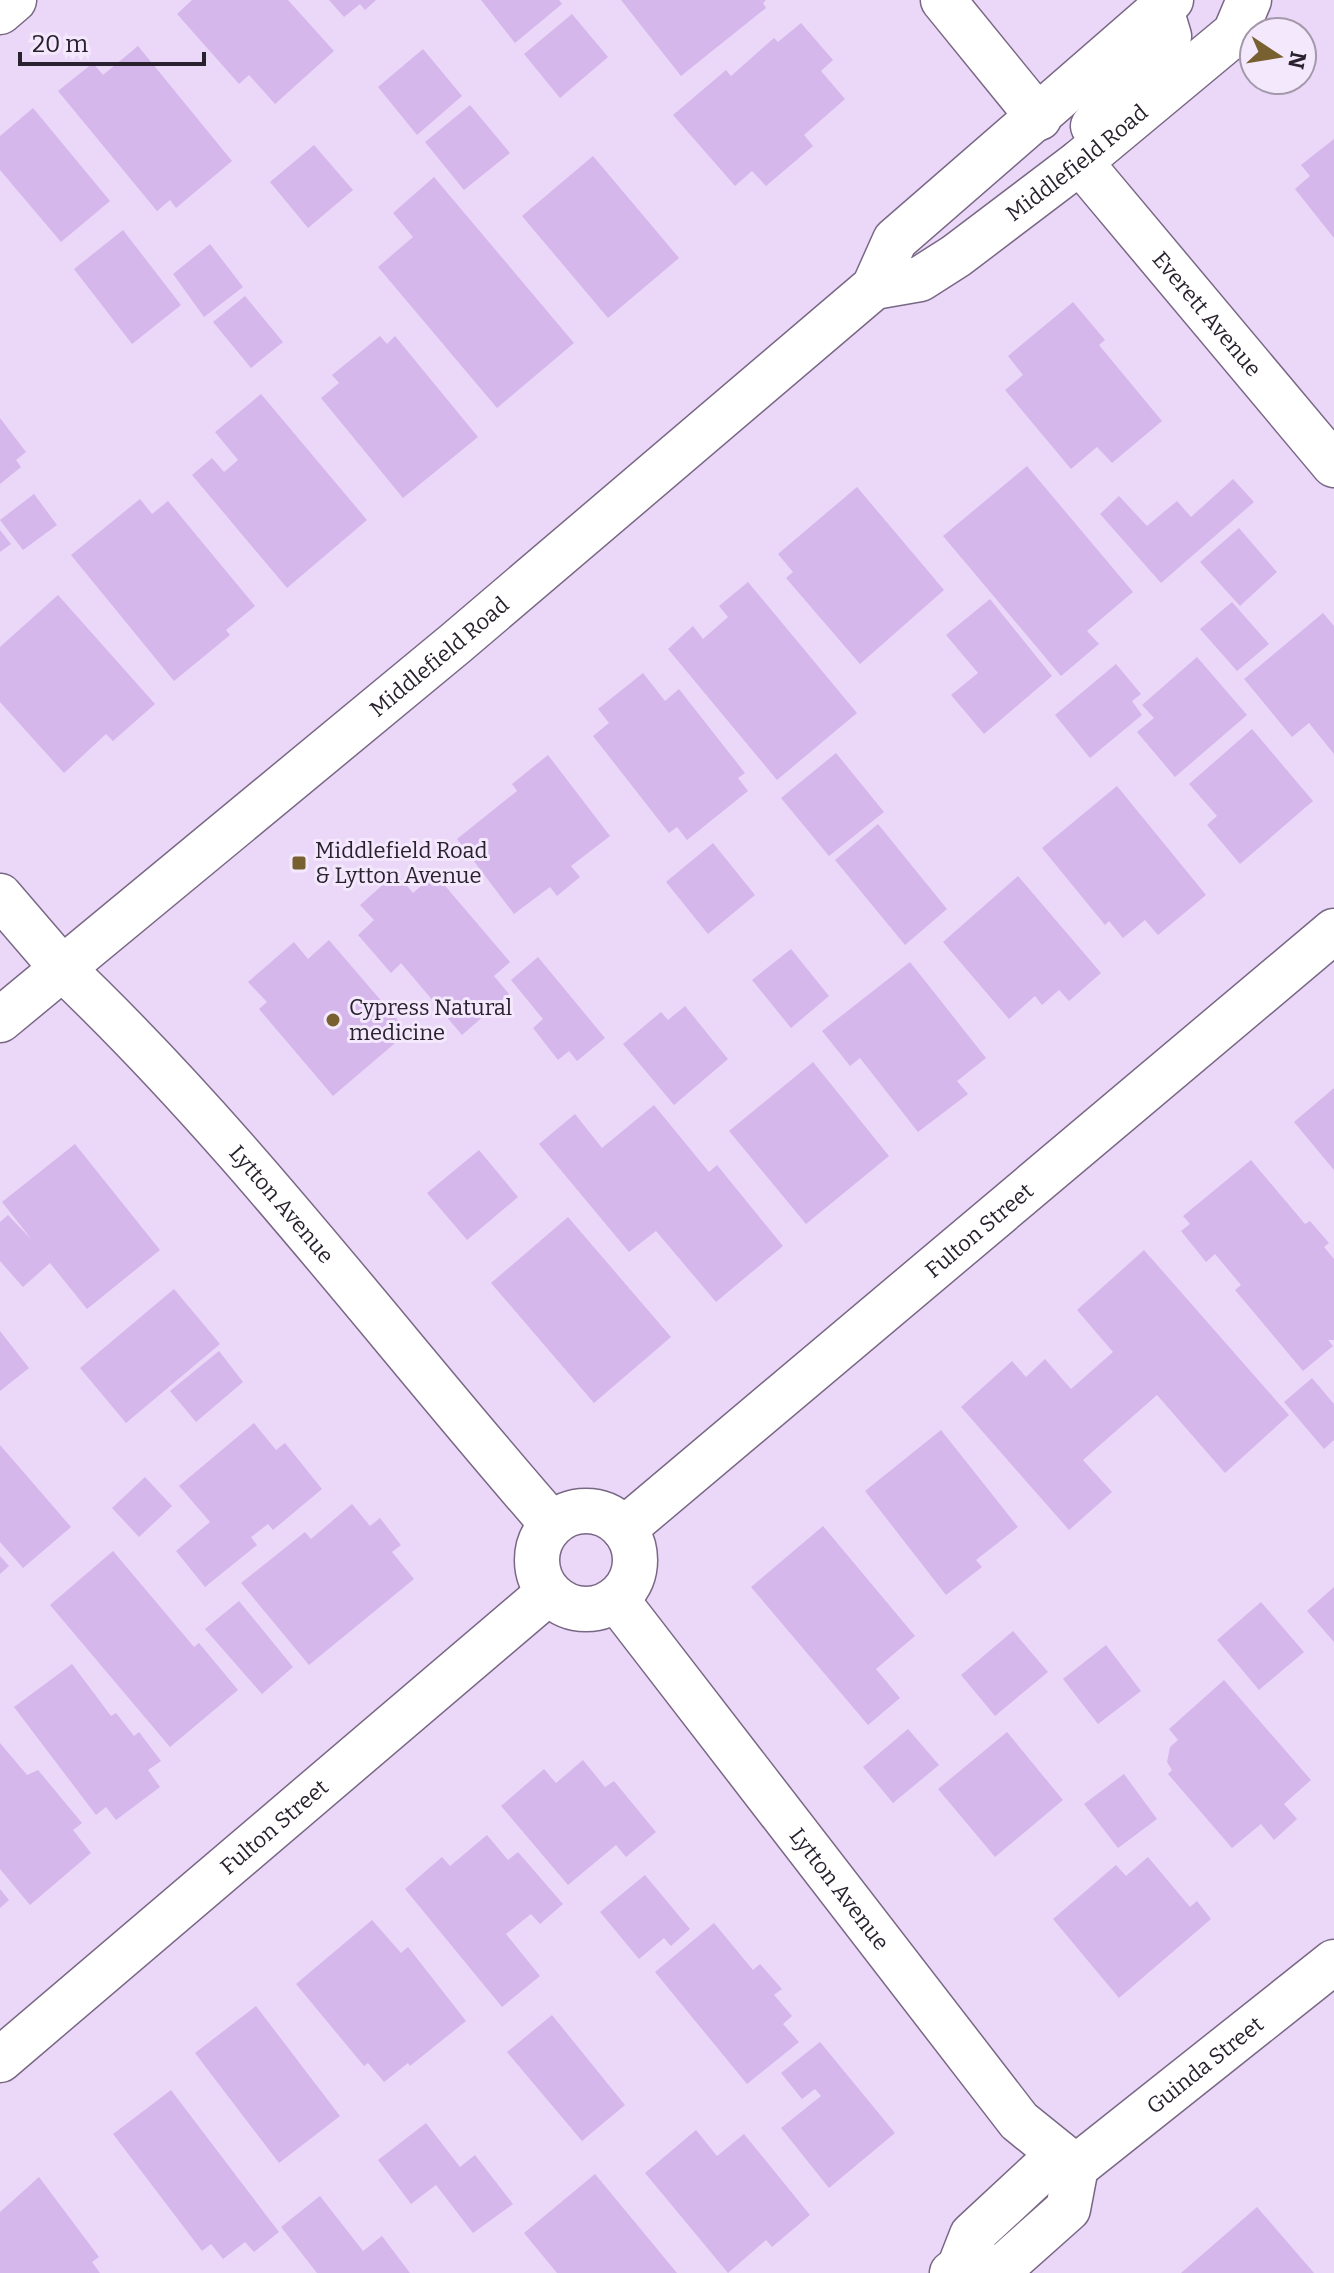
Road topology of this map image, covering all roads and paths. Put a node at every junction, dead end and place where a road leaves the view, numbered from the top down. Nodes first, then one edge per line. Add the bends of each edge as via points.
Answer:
1 (14, 0) edge
2 (943, 0) edge
3 (1249, 0) edge
4 (1166, 5) edge
5 (0, 12) edge
6 (1039, 118) junction
7 (1080, 162) junction
8 (956, 256) junction
9 (874, 287) junction
10 (1334, 465) edge
11 (0, 896) edge
12 (1334, 931) edge
13 (61, 967) junction
14 (0, 1020) edge
15 (552, 1524) junction
16 (624, 1529) junction
17 (548, 1593) junction
18 (616, 1599) junction
19 (1334, 1962) edge
20 (0, 2060) edge
21 (1076, 2167) junction
22 (958, 2271) edge

1 - 5 street
2 - 6 street
3 - 7 street, Middlefield Road via 1235,33
4 - 6 street, Middlefield Road
4 - 7 street via 1169,36 1096,119
6 - 8 street via 1030,163 974,217
6 - 9 street, Middlefield Road via 895,240
7 - 8 street, Middlefield Road
7 - 10 street, Everett Avenue
8 - 9 street, Middlefield Road via 920,279
9 - 13 street, Middlefield Road via 456,643
11 - 13 street, Lytton Avenue
12 - 16 street, Fulton Street
13 - 14 street, Middlefield Road
13 - 15 street, Lytton Avenue via 115,1018 313,1237
15 - 16 street via 580,1511 597,1512
15 - 17 street via 536,1552 536,1567
16 - 18 street via 635,1558 627,1589
17 - 18 street via 560,1603 589,1610
17 - 20 street, Fulton Street
18 - 21 street, Lytton Avenue via 1019,2121
19 - 21 street, Guinda Street
21 - 22 street via 1068,2209 1004,2266

